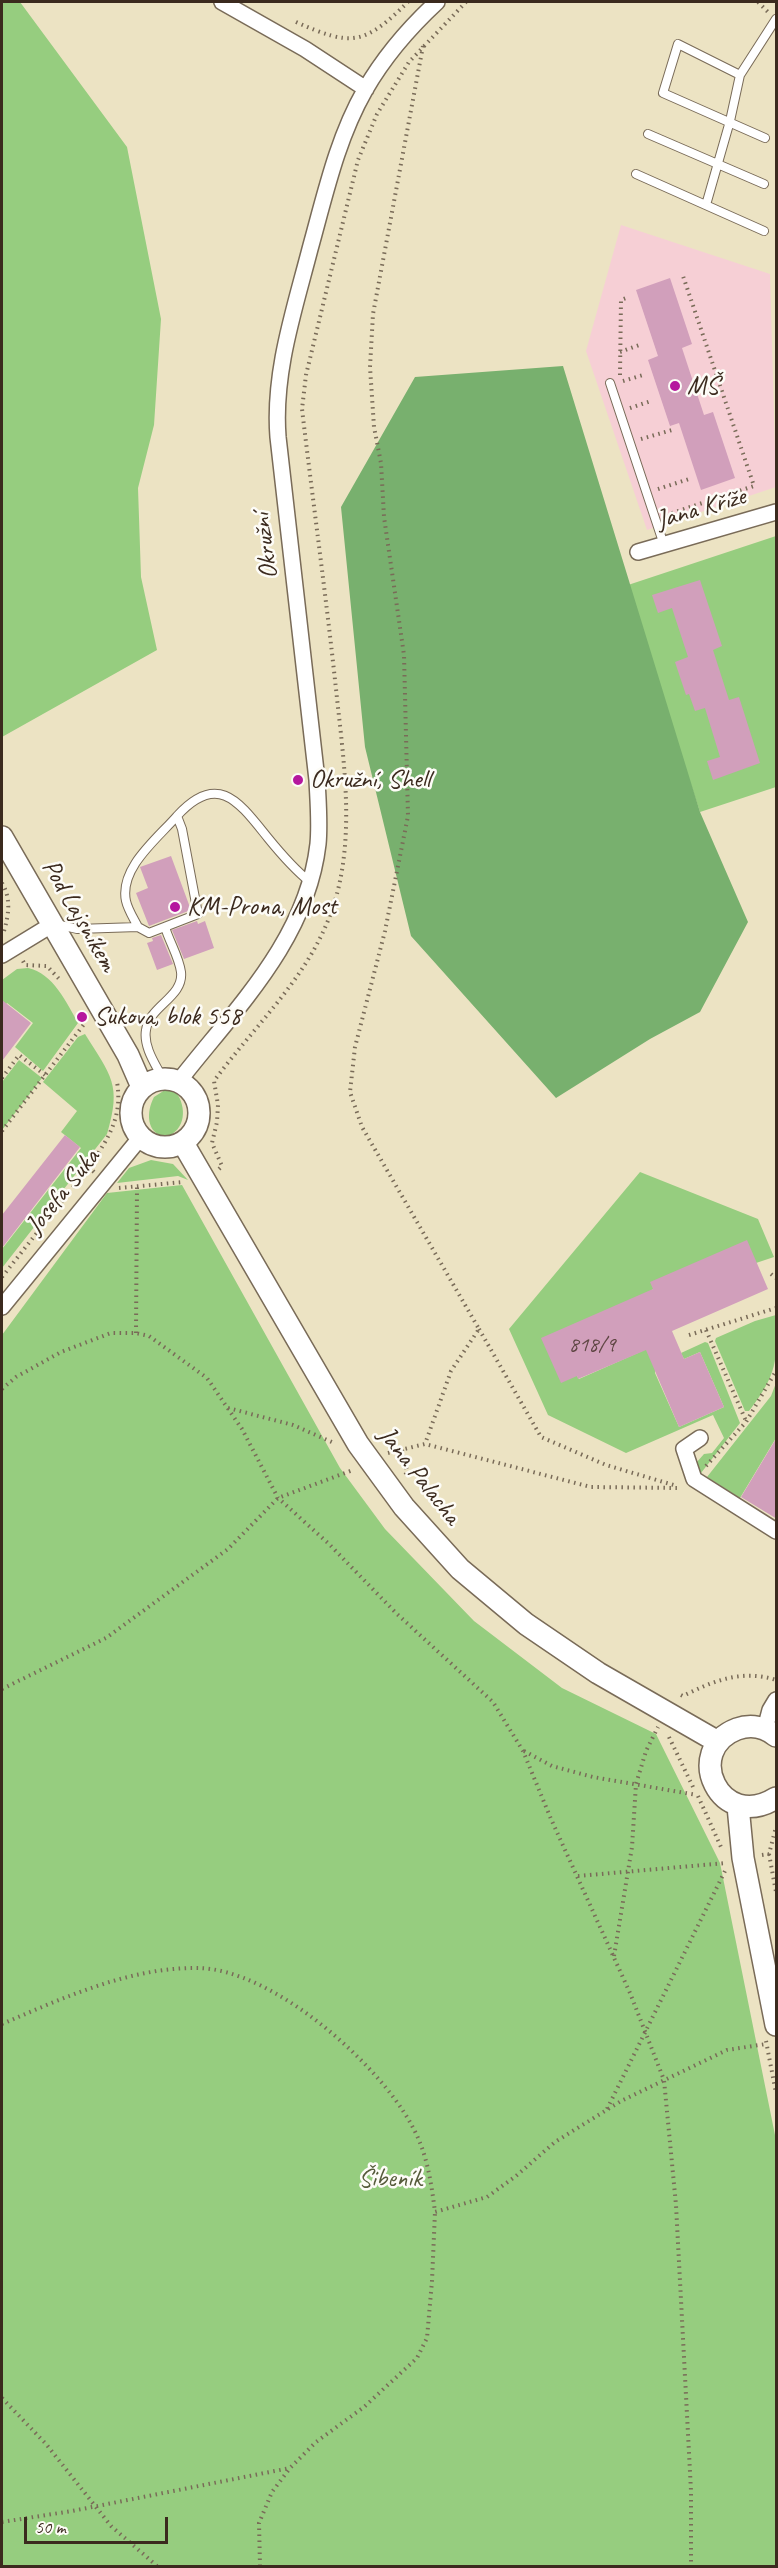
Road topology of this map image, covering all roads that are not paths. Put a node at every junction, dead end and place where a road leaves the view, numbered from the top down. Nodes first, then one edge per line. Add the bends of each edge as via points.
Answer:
1 (222, 2) edge
2 (437, 2) edge
3 (777, 19) edge
4 (740, 75) junction
5 (366, 89) junction
6 (730, 121) junction
7 (648, 134) dead end
8 (765, 138) dead end
9 (718, 164) junction
10 (636, 174) dead end
11 (764, 184) dead end
12 (706, 205) junction
13 (764, 231) dead end
14 (610, 383) dead end
15 (777, 512) edge
16 (664, 545) junction
17 (638, 552) dead end
18 (177, 816) junction
19 (2, 837) edge
20 (310, 882) junction
21 (53, 924) junction
22 (138, 927) junction
23 (165, 927) junction
24 (2, 955) edge
25 (171, 1080) junction
26 (142, 1088) junction
27 (140, 1138) junction
28 (183, 1143) junction
29 (2, 1307) edge
30 (700, 1438) dead end
31 (777, 1531) edge
32 (777, 1700) edge
33 (771, 1732) edge
34 (718, 1742) junction
35 (777, 1798) edge
36 (738, 1806) junction
37 (777, 2025) edge

1 - 5 street
2 - 5 street, Okružní via 397,45
3 - 4 lane
4 - 6 lane
4 - 6 lane via 678,44 663,93
5 - 20 street, Okružní via 332,171 286,343 276,405 317,780 318,844
6 - 8 lane
6 - 9 lane
7 - 9 lane
9 - 11 lane
9 - 12 lane
10 - 12 lane
12 - 13 lane
14 - 16 lane
15 - 16 street, Jana Kříže
16 - 17 street, Jana Kříže
18 - 20 lane via 205,795 232,798
18 - 22 lane via 132,869 127,881 126,902
18 - 23 lane via 198,914
19 - 21 street, Pod Lajsníkem
20 - 25 street, Okružní via 295,924 274,960
21 - 22 lane via 77,929
21 - 24 street
21 - 26 street, Pod Lajsníkem via 128,1054
22 - 23 lane via 148,933
23 - 25 lane via 181,972 179,987 150,1018 145,1031 147,1047
25 - 26 street via 150,1082
25 - 28 street via 189,1088 199,1107 196,1128
26 - 27 street via 131,1107 134,1129
27 - 28 street via 160,1148
27 - 29 street, Josefa Suka
28 - 34 street, Jana Palacha via 358,1444 404,1506 460,1569 526,1624 663,1719
30 - 31 street via 684,1449 688,1483
32 - 33 street via 770,1710
33 - 34 street via 752,1726 739,1728
34 - 36 street via 710,1766 712,1779 717,1791
35 - 36 street via 751,1808
36 - 37 street via 743,1858

